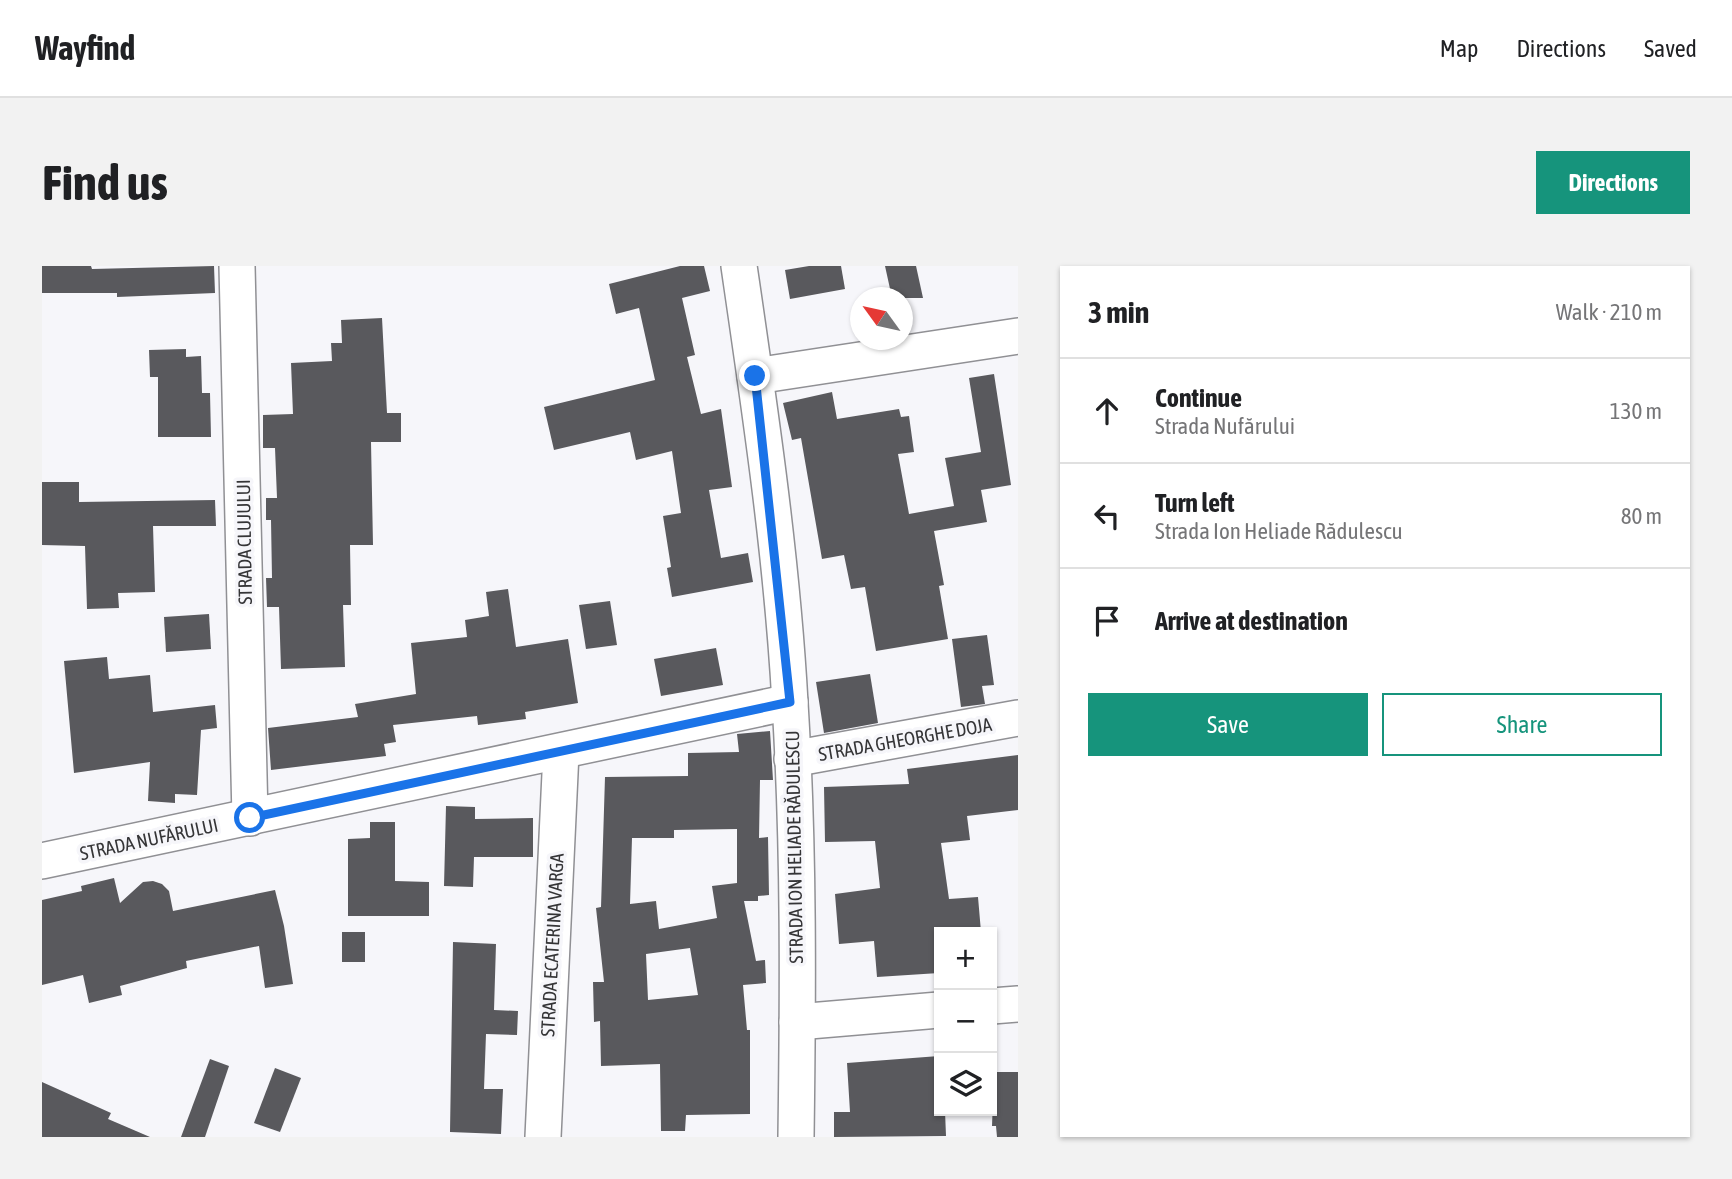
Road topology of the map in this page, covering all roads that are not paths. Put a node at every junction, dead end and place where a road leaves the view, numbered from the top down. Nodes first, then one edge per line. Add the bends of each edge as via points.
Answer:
1 (237, 266) edge
2 (739, 266) edge
3 (1018, 336) edge
4 (755, 376) junction
5 (790, 702) junction
6 (1018, 719) edge
7 (561, 752) junction
8 (792, 759) junction
9 (250, 818) junction
10 (42, 861) edge
11 (1018, 1004) edge
12 (997, 1006) edge
13 (934, 1010) edge
14 (797, 1022) junction
15 (543, 1137) edge
16 (796, 1137) edge

1 - 9 street, STRADA CLUJULUI
2 - 4 street, STRADA ION HELIADE RĂDULESCU
3 - 4 street
4 - 5 street, STRADA ION HELIADE RĂDULESCU
5 - 7 street, STRADA NUFĂRULUI
5 - 8 street, STRADA ION HELIADE RĂDULESCU
6 - 8 street, STRADA GHEORGHE DOJA
7 - 9 street, STRADA NUFĂRULUI
7 - 15 street, STRADA ECATERINA VARGA
8 - 14 street, STRADA ION HELIADE RĂDULESCU
9 - 10 street, STRADA NUFĂRULUI
11 - 12 street
13 - 14 street
14 - 16 street, STRADA ION HELIADE RĂDULESCU

